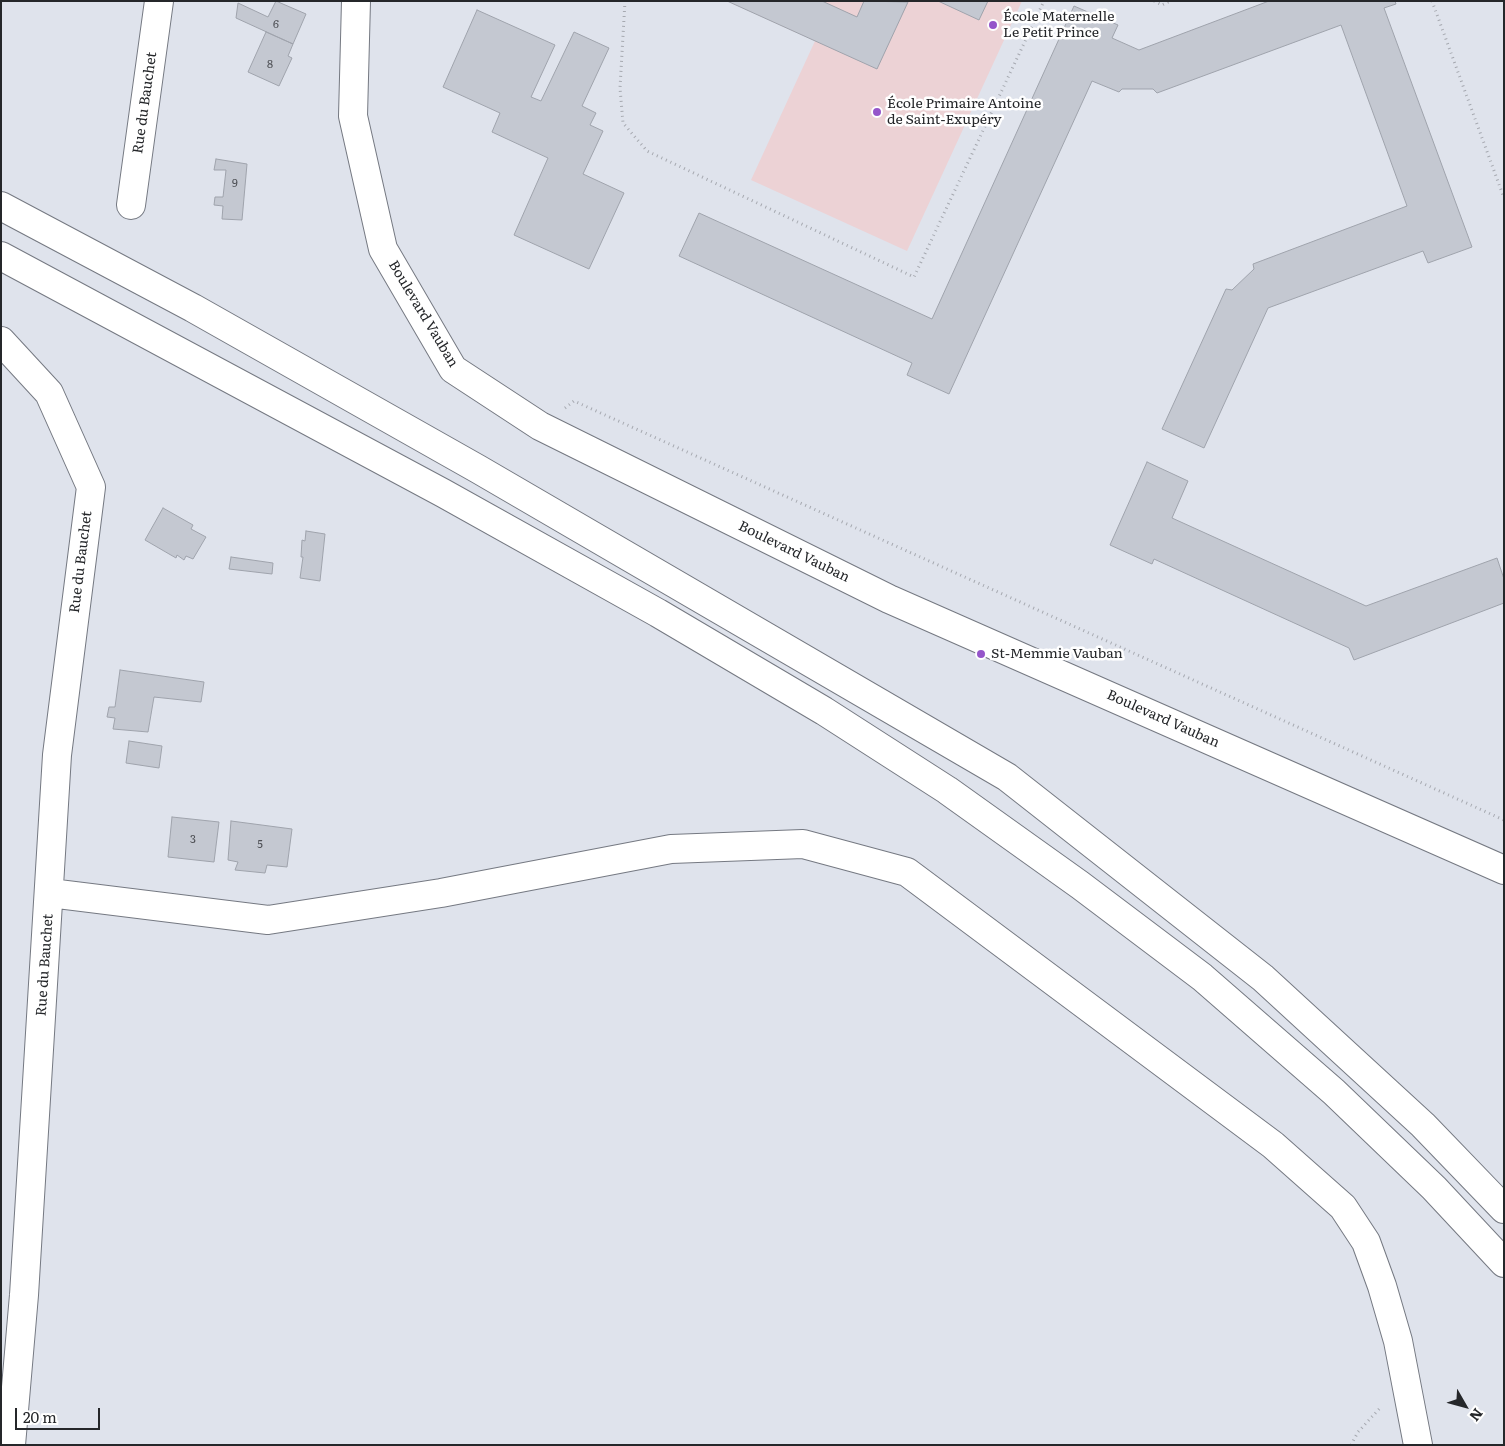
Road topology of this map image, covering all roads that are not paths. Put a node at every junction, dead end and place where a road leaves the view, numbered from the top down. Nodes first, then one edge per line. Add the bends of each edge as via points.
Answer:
1 (159, 1) edge
2 (356, 1) edge
3 (131, 205) dead end
4 (1, 206) edge
5 (1, 256) edge
6 (1, 340) edge
7 (1504, 870) edge
8 (50, 893) junction
9 (1504, 1209) edge
10 (1504, 1263) edge
11 (12, 1445) edge
12 (1418, 1445) edge

1 - 3 street, Rue du Bauchet
2 - 7 street, Boulevard Vauban via 353,116 383,249 454,369 540,426 889,598
4 - 9 street via 193,308 478,469 1007,778 1263,978 1423,1125
5 - 10 street via 444,493 658,613 824,711 947,790 1080,884 1202,978 1334,1092 1434,1188
6 - 8 street, Rue du Bauchet via 49,393 91,487 57,755
8 - 11 street, Rue du Bauchet
8 - 12 street via 268,920 441,893 671,849 803,844 907,872 1273,1145 1343,1207 1366,1242 1373,1260 1398,1341

